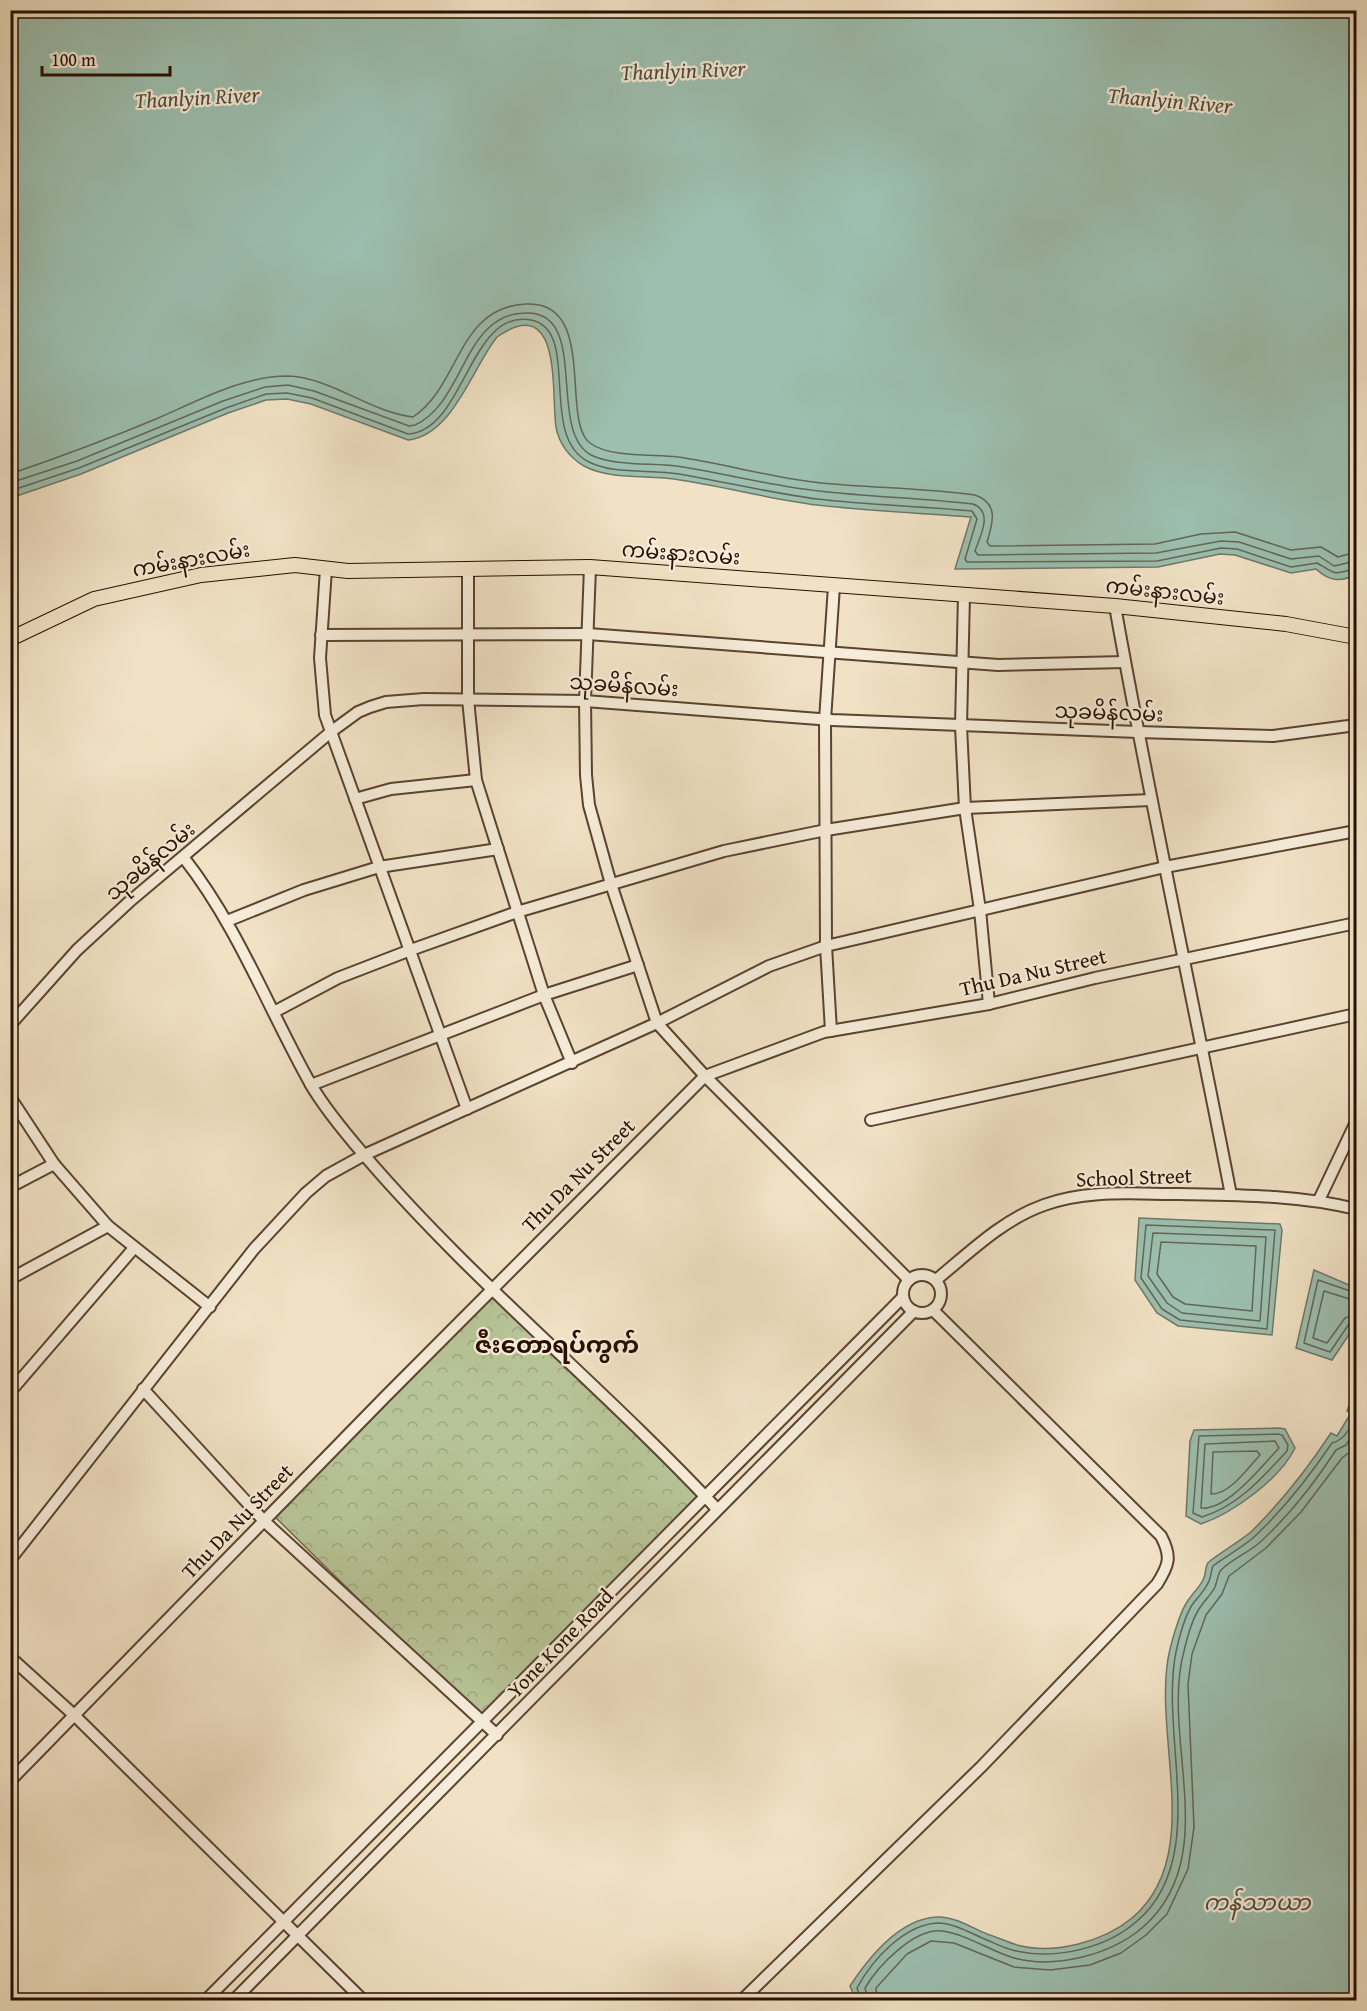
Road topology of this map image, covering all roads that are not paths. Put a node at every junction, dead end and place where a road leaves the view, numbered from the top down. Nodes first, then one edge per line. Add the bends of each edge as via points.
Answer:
1 (590, 567) junction
2 (326, 569) junction
3 (468, 570) junction
4 (834, 586) junction
5 (964, 595) junction
6 (1115, 606) junction
7 (469, 634) junction
8 (588, 634) junction
9 (321, 635) junction
10 (1356, 637) edge
11 (10, 639) edge
12 (829, 653) junction
13 (1125, 662) junction
14 (963, 663) junction
15 (468, 699) junction
16 (585, 701) junction
17 (825, 720) junction
18 (1356, 725) edge
19 (962, 726) junction
20 (332, 731) junction
21 (1138, 732) junction
22 (476, 780) junction
23 (355, 799) junction
24 (1151, 800) junction
25 (965, 808) junction
26 (826, 830) junction
27 (1356, 831) edge
28 (498, 849) junction
29 (184, 858) junction
30 (379, 867) junction
31 (1165, 867) junction
32 (611, 884) junction
33 (980, 910) junction
34 (518, 912) junction
35 (227, 921) junction
36 (1356, 923) edge
37 (825, 946) junction
38 (408, 951) junction
39 (1185, 959) junction
40 (638, 965) junction
41 (544, 995) junction
42 (989, 1004) junction
43 (274, 1012) junction
44 (1356, 1014) edge
45 (657, 1023) junction
46 (10, 1024) edge
47 (831, 1031) junction
48 (439, 1035) junction
49 (1202, 1047) junction
50 (572, 1063) junction
51 (705, 1076) junction
52 (311, 1085) junction
53 (10, 1097) edge
54 (467, 1110) junction
55 (871, 1120) dead end
56 (1356, 1122) edge
57 (364, 1155) junction
58 (54, 1164) junction
59 (10, 1187) edge
60 (1231, 1195) junction
61 (1319, 1200) junction
62 (1356, 1209) edge
63 (108, 1226) junction
64 (134, 1248) junction
65 (10, 1279) edge
66 (909, 1280) junction
67 (936, 1280) junction
68 (492, 1289) junction
69 (903, 1297) junction
70 (210, 1307) junction
71 (933, 1310) junction
72 (914, 1311) junction
73 (144, 1389) junction
74 (810, 1391) junction
75 (10, 1392) edge
76 (821, 1404) junction
77 (706, 1496) junction
78 (717, 1509) junction
79 (264, 1521) junction
80 (10, 1560) edge
81 (10, 1657) edge
82 (74, 1715) junction
83 (483, 1722) junction
84 (497, 1735) junction
85 (10, 1781) edge
86 (362, 1844) junction
87 (375, 1858) junction
88 (283, 1923) junction
89 (296, 1937) junction
90 (754, 1996) edge
91 (206, 2001) edge
92 (234, 2001) edge
93 (363, 2001) edge
94 (742, 2001) edge

1 - 3 main road, ကမ်းနားလမ်း
1 - 4 main road, ကမ်းနားလမ်း
1 - 8 street
2 - 3 main road, ကမ်းနားလမ်း
2 - 9 street
2 - 11 main road, ကမ်းနားလမ်း via 295,565 201,575 94,599
3 - 7 street
4 - 5 main road, ကမ်းနားလမ်း
4 - 12 street
5 - 6 main road, ကမ်းနားလမ်း
5 - 14 street
6 - 10 main road, ကမ်းနားလမ်း via 1286,624
6 - 13 street
7 - 8 street
7 - 9 street
7 - 15 street
8 - 12 street
8 - 16 street
9 - 20 street via 322,695
12 - 14 street
12 - 17 street
13 - 14 street via 1031,666
13 - 21 street
14 - 19 street
15 - 16 street, သုခမိန်လမ်း
15 - 20 street, သုခမိန်လမ်း via 386,702 358,712
15 - 22 street
16 - 17 street, သုခမိန်လမ်း
16 - 32 street via 589,805
17 - 19 street, သုခမိန်လမ်း
17 - 26 street
18 - 21 street, သုခမိန်လမ်း via 1273,736
19 - 21 street, သုခမိန်လမ်း
19 - 25 street
20 - 23 street
20 - 29 street, သုခမိန်လမ်း
21 - 24 street
22 - 23 street via 391,789
22 - 28 street
23 - 30 street
24 - 25 street
24 - 31 street
25 - 26 street
25 - 33 street
26 - 32 street via 724,851
26 - 37 street
27 - 31 street
28 - 30 street
28 - 34 street
29 - 35 street
29 - 46 street, သုခမိန်လမ်း via 77,950
30 - 35 street via 304,890
30 - 38 street
31 - 33 street
31 - 39 street
32 - 34 street
32 - 40 street
33 - 37 street
33 - 42 street
34 - 38 street
34 - 41 street
35 - 43 street
36 - 39 street, Thu Da Nu Street
37 - 45 street via 769,966
37 - 47 street
38 - 43 street via 338,978
38 - 48 street
39 - 42 street, Thu Da Nu Street
39 - 49 street
40 - 41 street
40 - 45 street
41 - 48 street
41 - 50 street
42 - 47 street, Thu Da Nu Street
43 - 52 street
44 - 49 street
45 - 50 street
45 - 51 street
47 - 51 street, Thu Da Nu Street
48 - 52 street
48 - 54 street
49 - 55 street
49 - 60 street
50 - 54 street
51 - 66 street
51 - 68 street, Thu Da Nu Street
52 - 57 street
53 - 58 street
54 - 57 street
56 - 61 street
57 - 68 street
57 - 70 street via 326,1176 306,1193 254,1249
58 - 59 street
58 - 63 street
60 - 61 street, School Street
60 - 67 street, School Street via 1088,1195 1046,1204 1003,1225
61 - 62 street, School Street
63 - 64 street
63 - 65 street
64 - 70 street
64 - 75 street
66 - 67 street via 925,1274
66 - 69 street
67 - 71 street via 942,1292
68 - 77 street
68 - 79 street, Thu Da Nu Street
69 - 72 street
69 - 74 street
70 - 73 street
71 - 72 street
71 - 90 street via 1161,1536 1170,1564 1157,1584 981,1767
72 - 76 street, Yone Kone Road
73 - 79 street
73 - 80 street
74 - 76 street
74 - 77 street
76 - 78 street, Yone Kone Road
77 - 78 street
77 - 83 street
78 - 84 street, Yone Kone Road
79 - 82 street, Thu Da Nu Street
79 - 83 street
81 - 82 street
82 - 85 street, Thu Da Nu Street
82 - 88 street
83 - 84 street
83 - 86 street
84 - 87 street, Yone Kone Road
86 - 87 street
86 - 88 street
87 - 89 street, Yone Kone Road
88 - 89 street
88 - 91 street
89 - 92 street, Yone Kone Road
89 - 93 street
90 - 94 street

